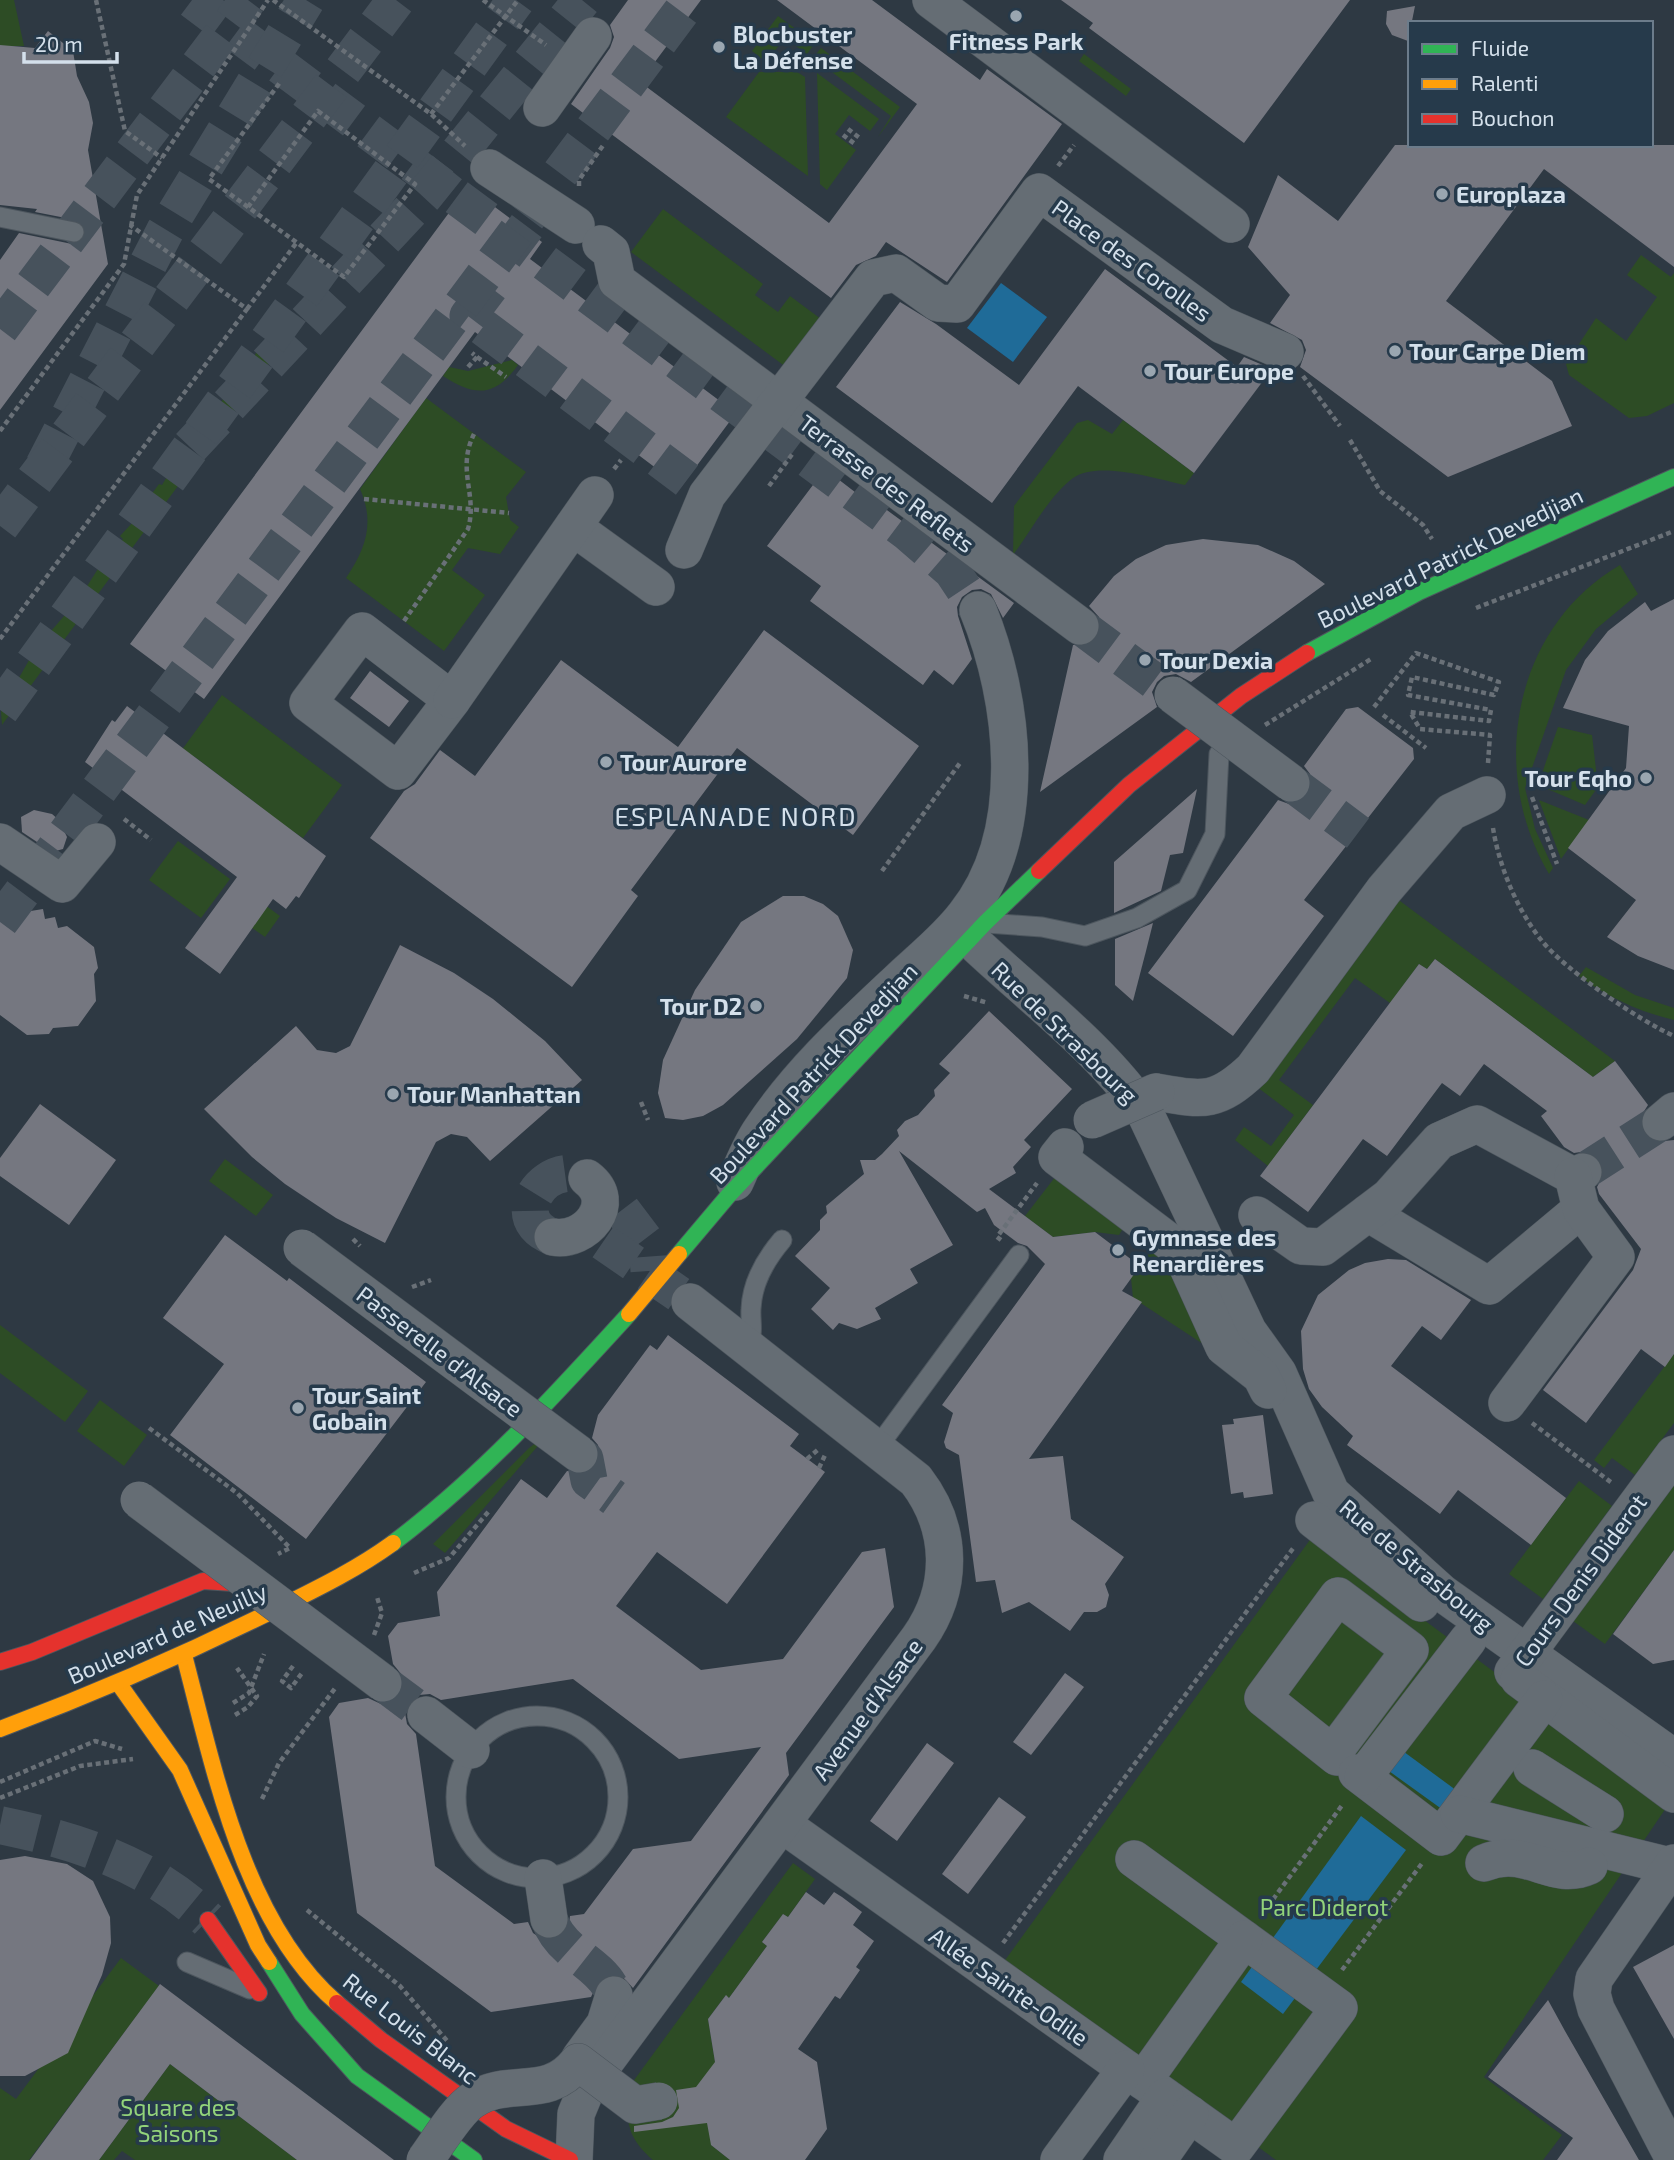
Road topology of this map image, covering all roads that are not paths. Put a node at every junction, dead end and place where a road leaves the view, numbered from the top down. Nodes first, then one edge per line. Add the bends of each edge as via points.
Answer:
1 (931, 0) edge
2 (593, 36) dead end
3 (542, 108) dead end
4 (489, 168) road end
5 (0, 217) edge
6 (1231, 224) dead end
7 (74, 232) dead end
8 (848, 310) joint
9 (1285, 352) road end
10 (777, 401) junction
11 (1674, 477) edge
12 (595, 495) dead end
13 (573, 527) junction
14 (684, 550) dead end
15 (656, 587) dead end
16 (978, 610) tunnel mouth
17 (1080, 626) tunnel mouth
18 (1173, 695) tunnel mouth
19 (1241, 696) junction
20 (452, 700) dead end
21 (1291, 783) tunnel mouth
22 (1488, 795) road end
23 (0, 842) edge
24 (97, 842) dead end
25 (977, 931) junction
26 (1092, 1120) dead end
27 (1061, 1152) road end
28 (1579, 1186) junction
29 (603, 1195) dead end
30 (728, 1196) junction
31 (1368, 1213) junction
32 (1257, 1216) dead end
33 (576, 1238) dead end
34 (782, 1240) dead end
35 (302, 1248) dead end
36 (1019, 1255) road end
37 (690, 1302) tunnel mouth
38 (746, 1346) junction
39 (1517, 1411) road end
40 (877, 1448) junction
41 (579, 1454) tunnel mouth
42 (1674, 1454) edge
43 (139, 1500) dead end
44 (1317, 1514) junction
45 (173, 1550) dead end
46 (277, 1587) junction
47 (313, 1591) junction
48 (1468, 1640) junction
49 (184, 1655) junction
50 (0, 1662) edge
51 (1519, 1664) junction
52 (118, 1684) junction
53 (383, 1684) tunnel mouth
54 (1544, 1699) junction
55 (426, 1716) tunnel mouth
56 (0, 1729) edge
57 (471, 1750) junction
58 (1674, 1758) edge
59 (1532, 1768) dead end
60 (1674, 1794) edge
61 (782, 1824) junction
62 (1450, 1826) junction
63 (1134, 1859) dead end
64 (1573, 1859) junction
65 (1484, 1863) dead end
66 (1673, 1866) edge
67 (543, 1878) junction
68 (549, 1919) tunnel mouth
69 (208, 1920) tunnel mouth
70 (1244, 1939) junction
71 (187, 1962) dead end
72 (614, 1995) dead end
73 (262, 1999) joint
74 (311, 2051) dead end
75 (578, 2062) junction
76 (1157, 2083) junction
77 (400, 2108) junction
78 (646, 2113) dead end
79 (1674, 2159) edge
80 (425, 2160) edge
81 (474, 2160) edge
82 (572, 2160) edge
83 (1059, 2160) edge
84 (1122, 2160) edge
85 (1158, 2160) edge

1 - 6 street
2 - 3 street
4 - 10 street, Terrasse des Reflets via 565,228 611,252 617,281
5 - 7 lane
8 - 9 street, Place des Corolles via 873,278 896,273 938,303 957,304 1039,192 1222,325
8 - 10 street, Terrasse des Reflets
10 - 14 street via 697,487
10 - 17 street, Terrasse des Reflets
11 - 19 main road, Boulevard Patrick Devedjian via 1419,592 1336,635
12 - 13 street
13 - 15 street
13 - 20 street
16 - 30 street via 1002,678 1009,739 1004,821 989,876 965,916 815,1060 760,1131
18 - 21 street, bridge
19 - 25 main road, Boulevard Patrick Devedjian via 1129,785
19 - 25 lane via 1238,728 1219,754 1215,834 1187,890 1137,918 1085,936 1042,927
22 - 26 street, bridge via 1451,812 1384,890 1238,1083 1204,1100 1156,1092
23 - 24 street via 62,884
25 - 30 main road, Boulevard Patrick Devedjian
25 - 44 street, Rue de Strasbourg via 1135,1097 1248,1331 1278,1373
27 - 44 street via 1180,1250 1224,1347 1261,1376
28 - 31 street via 1477,1124 1439,1141 1390,1197
28 - 31 street via 1489,1286
28 - 39 street via 1616,1257
29 - 33 street via 596,1219
30 - 47 main road, Boulevard Patrick Devedjian, bridge via 530,1422 421,1522 362,1566
31 - 32 street via 1323,1247 1301,1246
34 - 38 lane via 764,1262 756,1283 750,1310 752,1335
35 - 41 street, Passerelle d'Alsace, bridge
36 - 40 lane
37 - 38 street, Avenue d'Alsace
38 - 40 street, Avenue d'Alsace
40 - 61 street, Avenue d'Alsace via 916,1480 936,1509 945,1556 940,1599 919,1638
42 - 51 street, Cours Denis Diderot
43 - 53 street, bridge
44 - 48 street
44 - 51 street, Rue de Strasbourg via 1442,1592
45 - 46 lane via 197,1547 222,1552
46 - 47 main road
46 - 50 main road via 203,1581
47 - 49 main road, Boulevard de Neuilly
48 - 51 street
48 - 62 street via 1347,1765
49 - 52 main road, Boulevard de Neuilly
49 - 82 main road, Rue Louis Blanc via 244,1860 270,1920 288,1948 332,1998 381,2040 506,2129
51 - 54 street
51 - 58 street, Rue de Strasbourg
52 - 56 main road, Boulevard de Neuilly
52 - 77 main road via 180,1770 246,1920 284,1987 328,2046 357,2076
54 - 60 street
54 - 62 street
55 - 57 street
57 - 67 lane via 460,1771 456,1796 459,1820 470,1842 486,1860 507,1872
57 - 67 lane via 504,1723 547,1716 586,1732 608,1757 618,1799 606,1840 574,1869
59 - 64 street via 1592,1805
61 - 76 street, Allée Sainte-Odile via 984,1968
61 - 82 street, Avenue d'Alsace via 588,2085 576,2114
62 - 64 street
63 - 70 street
64 - 65 street via 1495,1859
64 - 66 street via 1632,1859
66 - 79 street via 1594,1979 1592,1994 1595,2009
67 - 68 street
69 - 73 main road
70 - 76 street
70 - 76 street, Allée Sainte-Odile via 1339,2008 1236,2147
71 - 73 lane
72 - 75 street via 605,2024
74 - 77 main road
75 - 78 street, bridge
75 - 80 street, bridge via 566,2076 549,2085 488,2092 470,2101
76 - 83 street
76 - 84 street
76 - 85 street
77 - 81 main road

